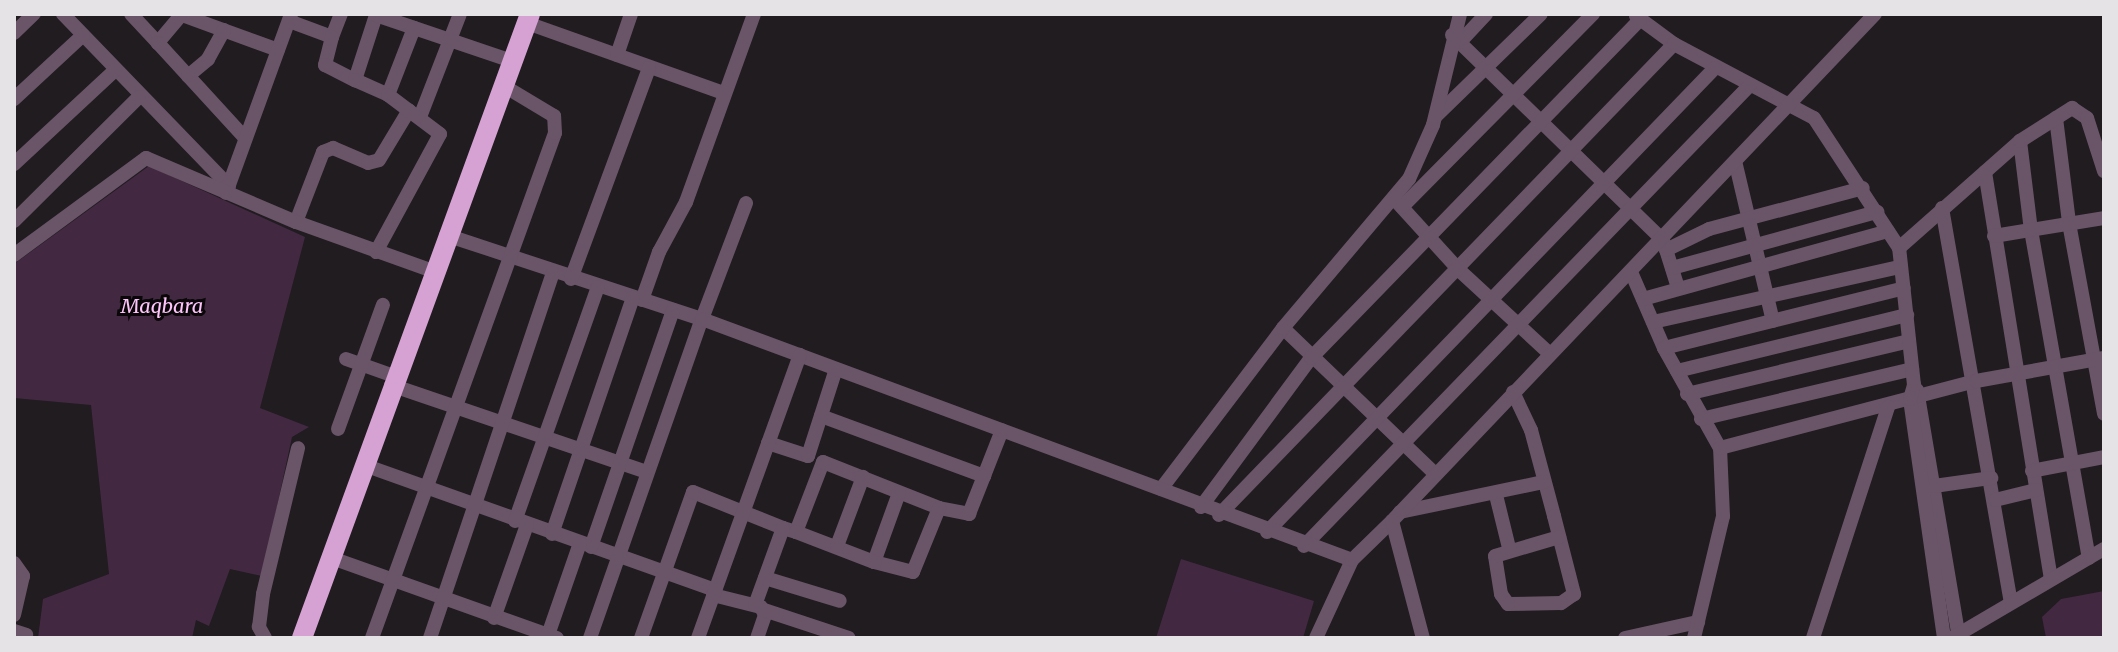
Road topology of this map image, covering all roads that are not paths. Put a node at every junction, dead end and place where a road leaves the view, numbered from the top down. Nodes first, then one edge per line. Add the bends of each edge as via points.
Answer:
1 (34, 14) edge
2 (63, 14) edge
3 (131, 14) edge
4 (182, 14) edge
5 (341, 14) edge
6 (375, 14) edge
7 (460, 14) edge
8 (631, 14) edge
9 (754, 14) edge
10 (1460, 14) edge
11 (1486, 14) edge
12 (1541, 14) edge
13 (1593, 14) edge
14 (1875, 14) edge
15 (290, 17) edge
16 (1637, 17) edge
17 (528, 18) edge
18 (414, 28) junction
19 (224, 30) junction
20 (14, 33) edge
21 (83, 35) junction
22 (332, 37) junction
23 (1456, 39) junction
24 (451, 41) junction
25 (158, 43) junction
26 (1674, 44) junction
27 (278, 50) junction
28 (617, 55) junction
29 (512, 61) junction
30 (649, 68) junction
31 (1488, 68) junction
32 (1715, 68) junction
33 (115, 70) junction
34 (188, 76) junction
35 (355, 80) junction
36 (1750, 85) junction
37 (504, 86) junction
38 (724, 93) junction
39 (1515, 94) junction
40 (388, 95) junction
41 (139, 97) junction
42 (14, 99) edge
43 (1790, 107) junction
44 (414, 114) junction
45 (1436, 116) junction
46 (2056, 118) junction
47 (1541, 121) junction
48 (245, 138) junction
49 (2020, 141) junction
50 (1573, 152) junction
51 (14, 164) edge
52 (1736, 165) junction
53 (2104, 171) edge
54 (1985, 172) junction
55 (1606, 184) junction
56 (1863, 188) junction
57 (227, 190) junction
58 (746, 203) dead end
59 (1398, 203) junction
60 (1942, 208) junction
61 (1632, 209) junction
62 (1877, 212) junction
63 (2104, 218) edge
64 (1751, 219) junction
65 (14, 221) edge
66 (296, 222) junction
67 (2069, 223) junction
68 (2031, 230) junction
69 (1888, 231) junction
70 (446, 235) junction
71 (1994, 236) junction
72 (1430, 238) junction
73 (1757, 242) junction
74 (1664, 245) junction
75 (1899, 248) junction
76 (376, 252) junction
77 (14, 255) edge
78 (510, 257) junction
79 (1900, 267) junction
80 (1672, 268) junction
81 (1762, 268) junction
82 (1459, 270) junction
83 (433, 271) junction
84 (1631, 272) junction
85 (553, 273) junction
86 (571, 279) junction
87 (598, 287) junction
88 (1678, 288) junction
89 (1904, 288) junction
90 (1768, 294) junction
91 (637, 299) junction
92 (1643, 299) junction
93 (1493, 302) junction
94 (383, 305) dead end
95 (673, 310) junction
96 (1907, 315) junction
97 (2104, 316) edge
98 (702, 319) junction
99 (2088, 319) junction
100 (1773, 321) junction
101 (1653, 322) junction
102 (1519, 326) junction
103 (1283, 328) junction
104 (1909, 341) junction
105 (1664, 348) junction
106 (1550, 354) junction
107 (800, 355) junction
108 (1311, 358) junction
109 (2099, 358) edge
110 (346, 359) dead end
111 (361, 364) junction
112 (2054, 365) junction
113 (836, 369) junction
114 (1912, 369) junction
115 (1677, 371) junction
116 (2016, 373) junction
117 (393, 380) junction
118 (1976, 381) junction
119 (1341, 387) junction
120 (1513, 392) junction
121 (1915, 393) junction
122 (1687, 394) junction
123 (452, 407) junction
124 (1888, 407) junction
125 (2104, 414) edge
126 (821, 416) junction
127 (1374, 419) junction
128 (1701, 419) junction
129 (502, 425) junction
130 (338, 429) dead end
131 (1002, 430) junction
132 (544, 439) junction
133 (768, 443) junction
134 (1402, 444) junction
135 (298, 448) dead end
136 (1720, 448) junction
137 (582, 453) junction
138 (808, 456) junction
139 (2104, 457) edge
140 (823, 462) junction
141 (2073, 463) junction
142 (621, 464) junction
143 (364, 465) junction
144 (2032, 471) junction
145 (646, 472) junction
146 (1435, 474) junction
147 (984, 476) junction
148 (863, 477) junction
149 (1991, 478) junction
150 (1544, 482) junction
151 (1934, 486) junction
152 (423, 487) junction
153 (1161, 489) junction
154 (2036, 490) junction
155 (899, 493) junction
156 (1496, 495) junction
157 (1995, 500) junction
158 (472, 505) junction
159 (1201, 507) junction
160 (939, 508) junction
161 (744, 510) junction
162 (1219, 515) junction
163 (1396, 516) junction
164 (521, 523) junction
165 (790, 530) junction
166 (1267, 532) junction
167 (552, 534) junction
168 (1559, 537) junction
169 (585, 545) junction
170 (837, 546) junction
171 (1304, 546) junction
172 (1509, 548) junction
173 (2104, 549) edge
174 (618, 556) junction
175 (329, 557) junction
176 (2089, 558) junction
177 (1352, 560) junction
178 (874, 562) junction
179 (14, 563) edge
180 (663, 572) junction
181 (765, 578) junction
182 (2051, 579) junction
183 (392, 580) junction
184 (714, 592) junction
185 (442, 598) junction
186 (840, 601) dead end
187 (2011, 602) junction
188 (760, 607) junction
189 (14, 615) edge
190 (501, 620) junction
191 (1698, 622) junction
192 (553, 636) edge
193 (1953, 637) edge
194 (265, 638) edge
195 (302, 638) edge
196 (372, 638) edge
197 (430, 638) edge
198 (504, 638) edge
199 (590, 638) edge
200 (641, 638) edge
201 (698, 638) edge
202 (757, 638) edge
203 (849, 638) edge
204 (1316, 638) edge
205 (1423, 638) edge
206 (1625, 638) edge
207 (1694, 638) edge
208 (1813, 638) edge

1 - 20 street
2 - 21 street
3 - 25 street
4 - 19 street
4 - 25 street
5 - 22 street
6 - 18 street
6 - 35 street
7 - 24 street
8 - 28 street
9 - 38 street
10 - 23 street
11 - 23 street
12 - 31 street
13 - 39 street
14 - 43 street
15 - 22 street
15 - 27 street
16 - 26 street
16 - 47 street
17 - 28 street
17 - 29 highway
18 - 24 street
18 - 40 street
19 - 27 street
19 - 34 street via 208,59
21 - 33 street
21 - 42 street
22 - 35 street via 325,65
23 - 31 street
23 - 45 street
24 - 29 street
24 - 44 street
25 - 34 street
26 - 32 street
26 - 50 street
27 - 48 street
28 - 30 street
29 - 37 highway
30 - 38 street
30 - 86 street
31 - 39 street
31 - 45 street
32 - 36 street
32 - 55 street
33 - 41 street
33 - 51 street
34 - 48 street
35 - 40 street
36 - 43 street
36 - 61 street
37 - 70 highway
37 - 78 street via 557,119
38 - 91 street via 686,202
39 - 47 street
39 - 59 street
40 - 44 street
41 - 57 street
41 - 65 street
43 - 52 street
43 - 56 street via 1823,128
44 - 66 street via 379,160 368,163 333,148 323,152
44 - 76 street via 440,134
45 - 59 street
46 - 49 street
46 - 53 street via 2080,109
46 - 67 street
47 - 50 street
47 - 72 street
48 - 57 street
49 - 54 street
49 - 68 street
50 - 55 street
50 - 82 street
52 - 64 street
52 - 74 street
54 - 60 street
54 - 71 street
55 - 61 street
55 - 93 street
56 - 62 street
56 - 64 street
57 - 66 street
57 - 77 street via 142,158
58 - 98 street
59 - 72 street
59 - 103 street
60 - 75 street
60 - 118 street
61 - 74 street
61 - 102 street
62 - 69 street
62 - 73 street
63 - 67 street
64 - 73 street
64 - 74 street
66 - 76 street
67 - 68 street
67 - 99 street
68 - 71 street
68 - 112 street
69 - 75 street
69 - 81 street
70 - 78 street
70 - 83 highway
71 - 116 street
72 - 82 street
72 - 108 street
73 - 80 street
73 - 81 street
74 - 80 street
74 - 84 street
75 - 79 street
76 - 83 street
78 - 85 street
78 - 123 street
79 - 89 street
79 - 90 street
80 - 88 street
81 - 88 street
81 - 90 street
82 - 93 street
82 - 119 street
83 - 117 highway
84 - 92 street
84 - 106 street
85 - 86 street
85 - 129 street
86 - 87 street
87 - 91 street
87 - 132 street
88 - 92 street
89 - 96 street
89 - 100 street
90 - 100 street
90 - 101 street
91 - 95 street
91 - 137 street
92 - 101 street
93 - 102 street
93 - 127 street
94 - 111 street
95 - 98 street
95 - 142 street
96 - 104 street
96 - 115 street
97 - 99 street
98 - 107 street
98 - 145 street
99 - 109 street
100 - 105 street
101 - 105 street
102 - 106 street
102 - 134 street
103 - 108 street
103 - 153 street
104 - 114 street
104 - 122 street
105 - 115 street
106 - 120 street
107 - 113 street
107 - 133 street
108 - 119 street
108 - 159 street
109 - 112 street
109 - 125 street
110 - 111 street
111 - 117 street
111 - 130 street
112 - 116 street
112 - 141 street
113 - 126 street
113 - 131 street
114 - 121 street
114 - 128 street
115 - 122 street
116 - 118 street
116 - 144 street
117 - 123 street
117 - 143 highway
118 - 121 street
118 - 149 street
119 - 127 street
119 - 162 street
120 - 146 street
120 - 150 street via 1527,420
121 - 124 street
121 - 151 street
121 - 193 street
122 - 128 street
123 - 129 street
123 - 152 street
124 - 136 street
124 - 208 street
126 - 138 street
126 - 147 street
127 - 134 street
127 - 166 street
128 - 136 street
129 - 132 street
129 - 158 street
131 - 147 street
131 - 153 street
132 - 137 street
132 - 164 street
133 - 138 street
133 - 161 street
134 - 146 street
134 - 171 street
135 - 194 street via 263,594 259,627
136 - 191 street via 1723,516
137 - 142 street
137 - 167 street
138 - 140 street
139 - 141 street
140 - 148 street
140 - 165 street
141 - 144 street
141 - 176 street
142 - 145 street
142 - 169 street
143 - 152 street
143 - 175 highway
144 - 154 street
145 - 174 street
146 - 163 street
147 - 160 street via 969,514
148 - 155 street
148 - 170 street
149 - 151 street
149 - 157 street
150 - 156 street
150 - 168 street
151 - 193 street
152 - 158 street
152 - 183 street
153 - 159 street
154 - 157 street
154 - 182 street
155 - 160 street
155 - 178 street
156 - 163 street
156 - 172 street
157 - 187 street
158 - 164 street
158 - 185 street
159 - 162 street
160 - 178 street via 915,571
161 - 165 street
161 - 180 street via 703,492 690,493
161 - 184 street
162 - 166 street
163 - 177 street
163 - 205 street
164 - 167 street
164 - 190 street
165 - 170 street
165 - 181 street
166 - 171 street
167 - 169 street
168 - 172 street
168 - 172 street via 1574,594 1561,603 1521,606 1504,601 1494,561 1497,553
169 - 174 street
169 - 192 street
170 - 178 street
171 - 177 street
173 - 176 street
174 - 180 street
174 - 199 street
175 - 183 street
175 - 195 highway
176 - 182 street
177 - 204 street
179 - 189 street via 23,576
180 - 184 street
180 - 200 street
181 - 186 street
181 - 188 street
182 - 187 street
183 - 185 street
183 - 196 street
184 - 188 street
184 - 201 street
185 - 190 street
185 - 197 street
187 - 193 street
188 - 202 street
188 - 203 street
190 - 192 street
190 - 198 street
191 - 206 street
191 - 207 street

